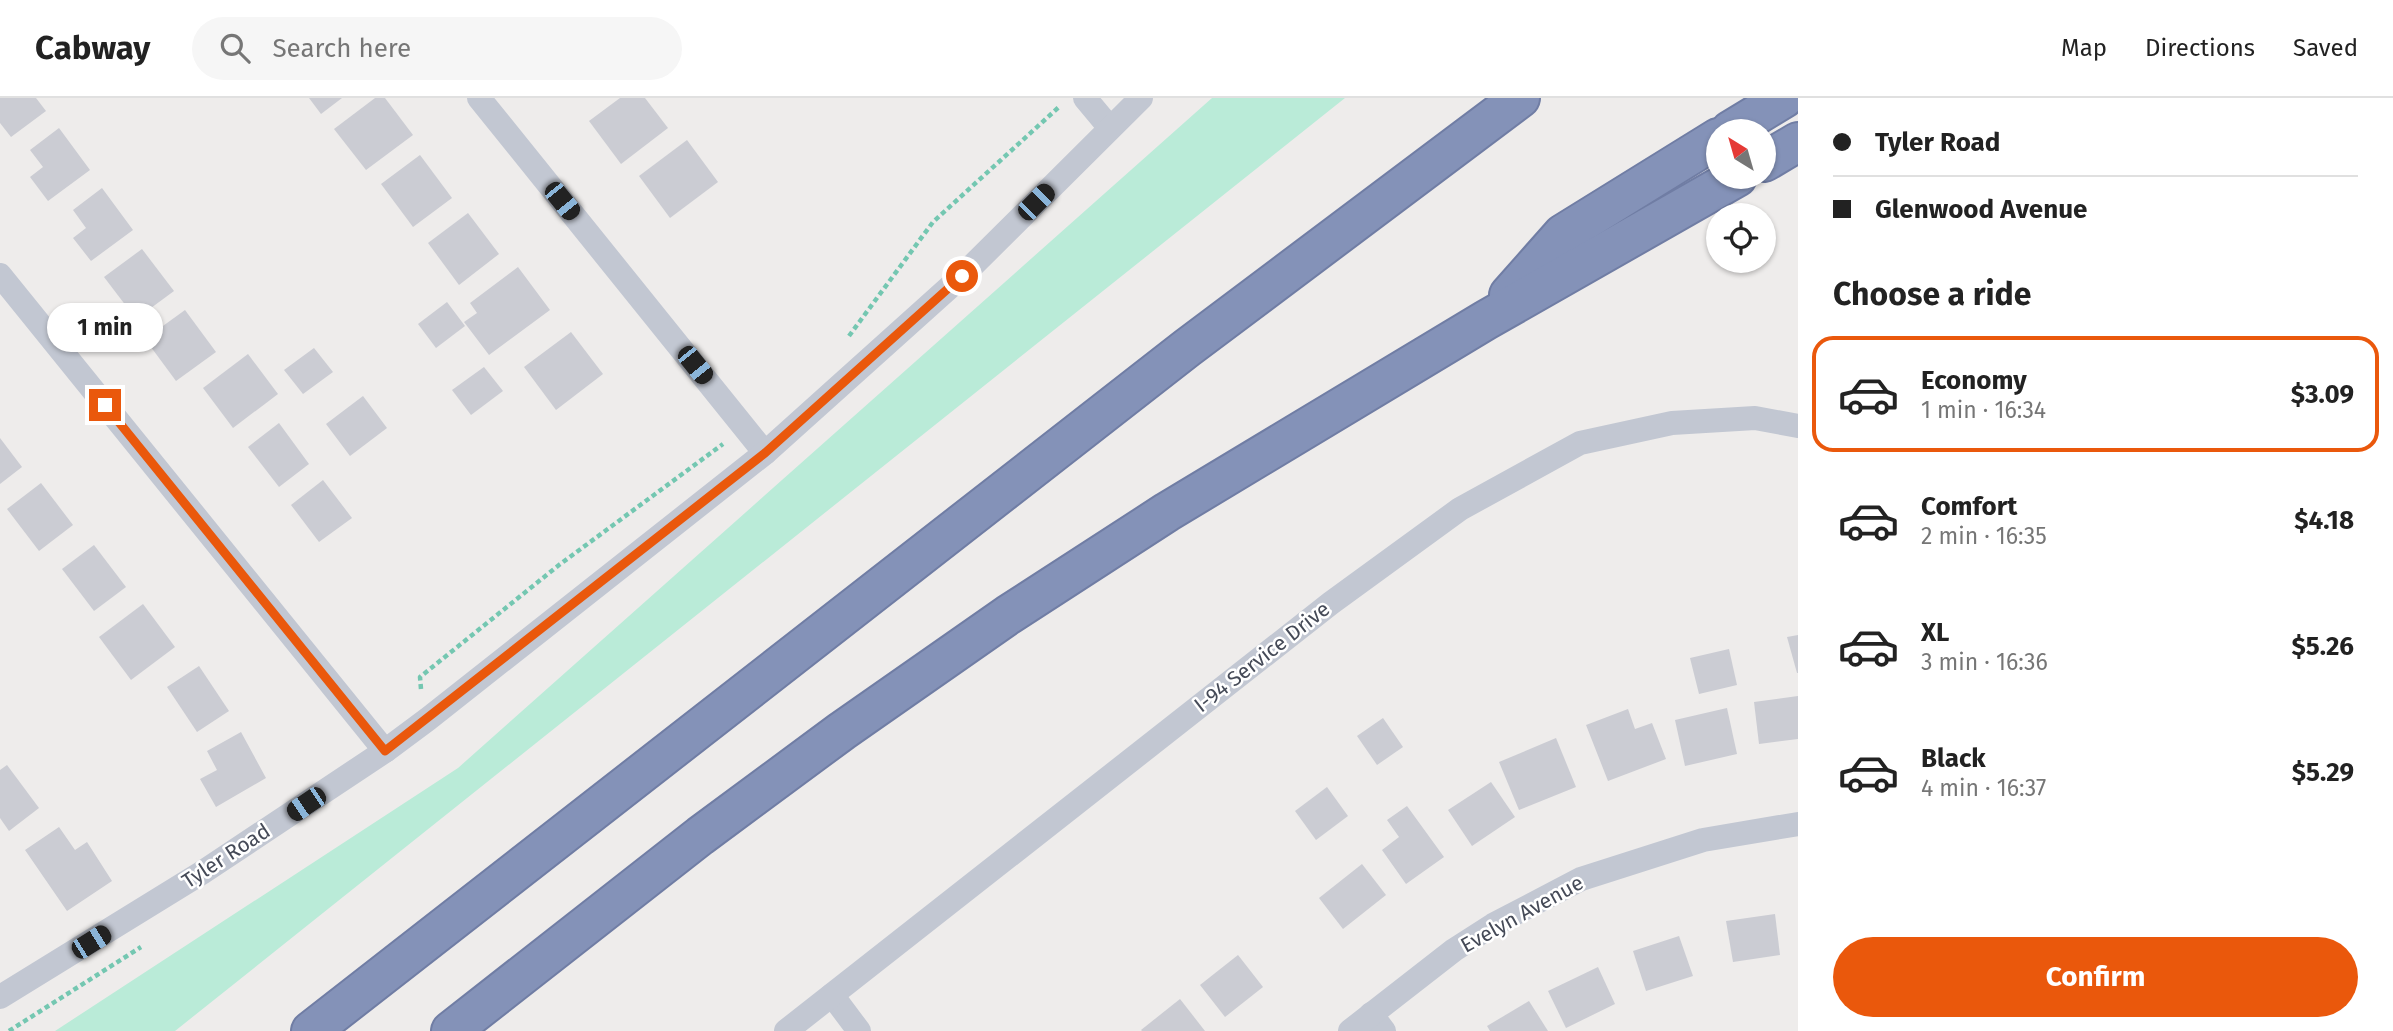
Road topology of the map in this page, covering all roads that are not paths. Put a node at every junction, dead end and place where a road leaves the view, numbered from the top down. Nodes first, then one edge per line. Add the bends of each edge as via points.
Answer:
1 (480, 98) edge
2 (1085, 98) edge
3 (1141, 98) edge
4 (1520, 98) edge
5 (1784, 98) edge
6 (1750, 119) edge
7 (1110, 128) junction
8 (1798, 142) edge
9 (1706, 145) edge
10 (1776, 155) edge
11 (1716, 189) edge
12 (0, 275) edge
13 (1486, 320) junction
14 (1798, 426) edge
15 (765, 453) junction
16 (385, 751) junction
17 (1798, 824) edge
18 (4, 987) edge
19 (832, 995) junction
20 (1378, 1023) edge
21 (311, 1031) edge
22 (451, 1031) edge
23 (786, 1031) edge
24 (859, 1031) edge
25 (1350, 1031) edge

1 - 15 street
2 - 7 street
3 - 7 street, Tyler Road
4 - 21 highway via 1187,348
5 - 6 highway
7 - 15 street, Tyler Road via 962,276
8 - 10 highway
9 - 13 highway via 1563,234
11 - 13 highway
12 - 16 street
13 - 22 highway via 1167,512 1008,615 699,836
14 - 19 street, I-94 Service Drive via 1755,418 1672,423 1580,443 1460,509 1331,603
15 - 16 street, Tyler Road
16 - 18 street, Tyler Road via 203,872
17 - 20 street, Evelyn Avenue via 1703,840 1581,879 1454,950
19 - 23 street, I-94 Service Drive
19 - 24 street
20 - 25 street, Evelyn Avenue

